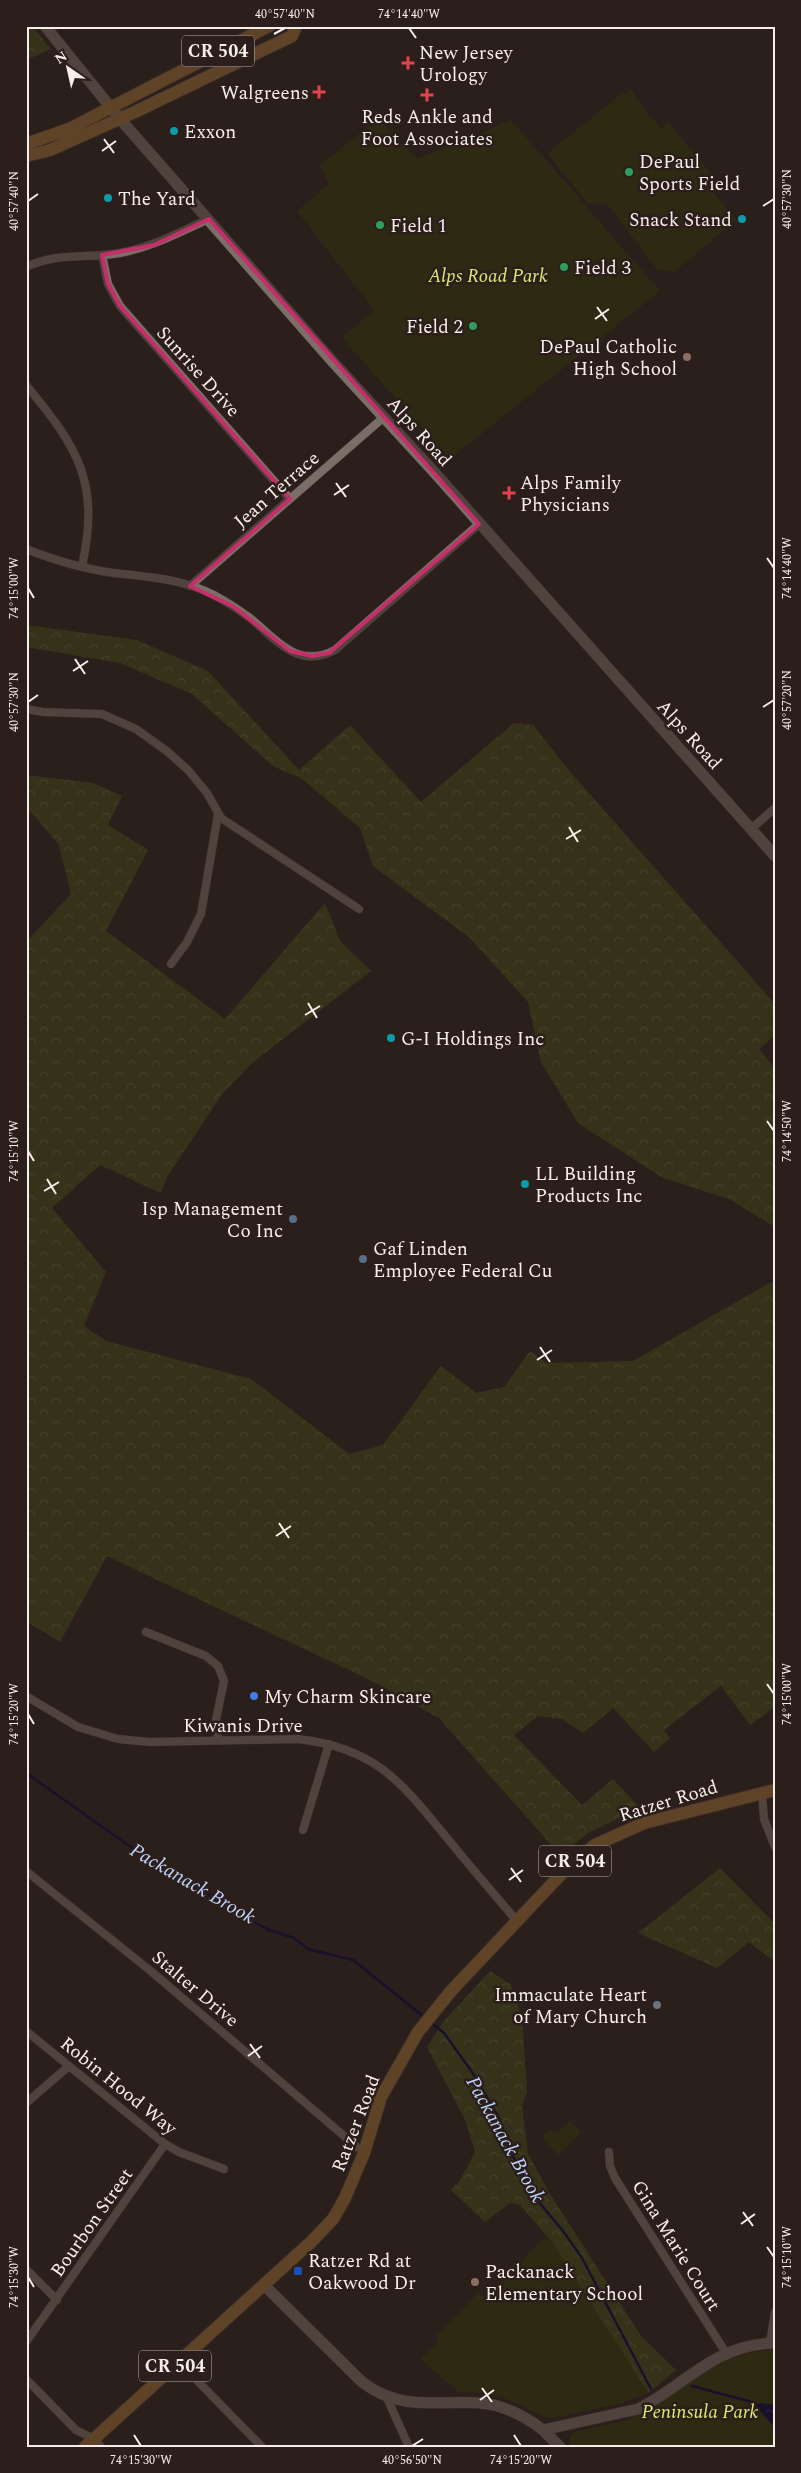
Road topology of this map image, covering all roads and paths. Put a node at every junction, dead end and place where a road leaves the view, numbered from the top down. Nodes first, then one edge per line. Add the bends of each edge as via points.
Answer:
1 (45, 26) edge
2 (269, 26) edge
3 (296, 26) edge
4 (111, 108) junction
5 (120, 119) junction
6 (26, 144) edge
7 (26, 156) edge
8 (209, 220) junction
9 (102, 255) junction
10 (26, 267) edge
11 (26, 385) edge
12 (384, 417) junction
13 (290, 499) junction
14 (479, 524) junction
15 (26, 549) edge
16 (82, 567) junction
17 (190, 586) junction
18 (26, 709) edge
19 (775, 808) edge
20 (218, 814) junction
21 (751, 828) junction
22 (775, 856) edge
23 (359, 909) dead end
24 (171, 964) dead end
25 (146, 1632) dead end
26 (26, 1696) edge
27 (218, 1740) junction
28 (329, 1744) junction
29 (769, 1791) edge
30 (303, 1830) dead end
31 (775, 1847) edge
32 (26, 1871) edge
33 (516, 1920) junction
34 (26, 2031) edge
35 (69, 2066) junction
36 (26, 2103) edge
37 (165, 2144) junction
38 (609, 2152) dead end
39 (364, 2153) junction
40 (224, 2168) dead end
41 (26, 2269) edge
42 (264, 2285) junction
43 (57, 2300) junction
44 (775, 2312) edge
45 (26, 2342) edge
46 (772, 2343) edge
47 (726, 2353) junction
48 (179, 2362) junction
49 (26, 2379) edge
50 (387, 2398) junction
51 (543, 2430) junction
52 (94, 2444) edge
53 (262, 2447) edge
54 (410, 2447) edge
55 (560, 2447) edge

1 - 4 main road, Alps Road
2 - 4 main road, CR 504
3 - 5 main road, CR 504 via 292,36
4 - 5 main road, Alps Road
4 - 6 main road via 69,129
5 - 7 main road via 50,150
5 - 8 main road, Alps Road
8 - 9 street via 154,245
8 - 12 main road, Alps Road
9 - 10 street via 55,257
9 - 13 street, Sunrise Drive via 108,284 120,306
11 - 16 street via 68,438 82,470 90,516
12 - 13 street, Jean Terrace
12 - 14 main road, Alps Road
13 - 17 street, Jean Terrace
14 - 17 street via 343,644 322,655 301,655 290,651 234,607
14 - 21 main road, Alps Road
15 - 16 street
16 - 17 street via 154,577
18 - 20 street via 102,714 136,729 188,770
19 - 21 street
20 - 23 street
20 - 24 street via 201,914
21 - 22 main road, Alps Road
25 - 27 street via 206,1656 218,1666 224,1681 216,1720
26 - 27 street, Kiwanis Drive via 78,1727 118,1739 150,1742
27 - 28 street, Kiwanis Drive via 298,1739
28 - 30 street
28 - 33 street, Kiwanis Drive via 368,1759 412,1794
29 - 31 street via 764,1819
29 - 33 main road, Ratzer Road / CR 504 via 644,1823 609,1838 585,1852
32 - 39 street, Stalter Drive via 152,1972
33 - 39 main road, Ratzer Road / CR 504 via 426,2021 406,2051 381,2097
34 - 35 street, Robin Hood Way
35 - 36 street
35 - 37 street, Robin Hood Way
37 - 40 street, Robin Hood Way
37 - 43 street, Bourbon Street
38 - 47 street, Gina Marie Court via 615,2178
39 - 42 main road, Ratzer Road / CR 504 via 333,2219
41 - 43 street
42 - 48 main road, Ratzer Road / CR 504
42 - 50 main road via 362,2382
43 - 45 street, Bourbon Street
44 - 46 street
46 - 47 main road
47 - 51 main road via 699,2367 638,2409
48 - 52 main road, Ratzer Road / CR 504
48 - 53 street
49 - 52 street
50 - 51 main road via 417,2405 493,2405 508,2409
50 - 54 street
51 - 55 main road

